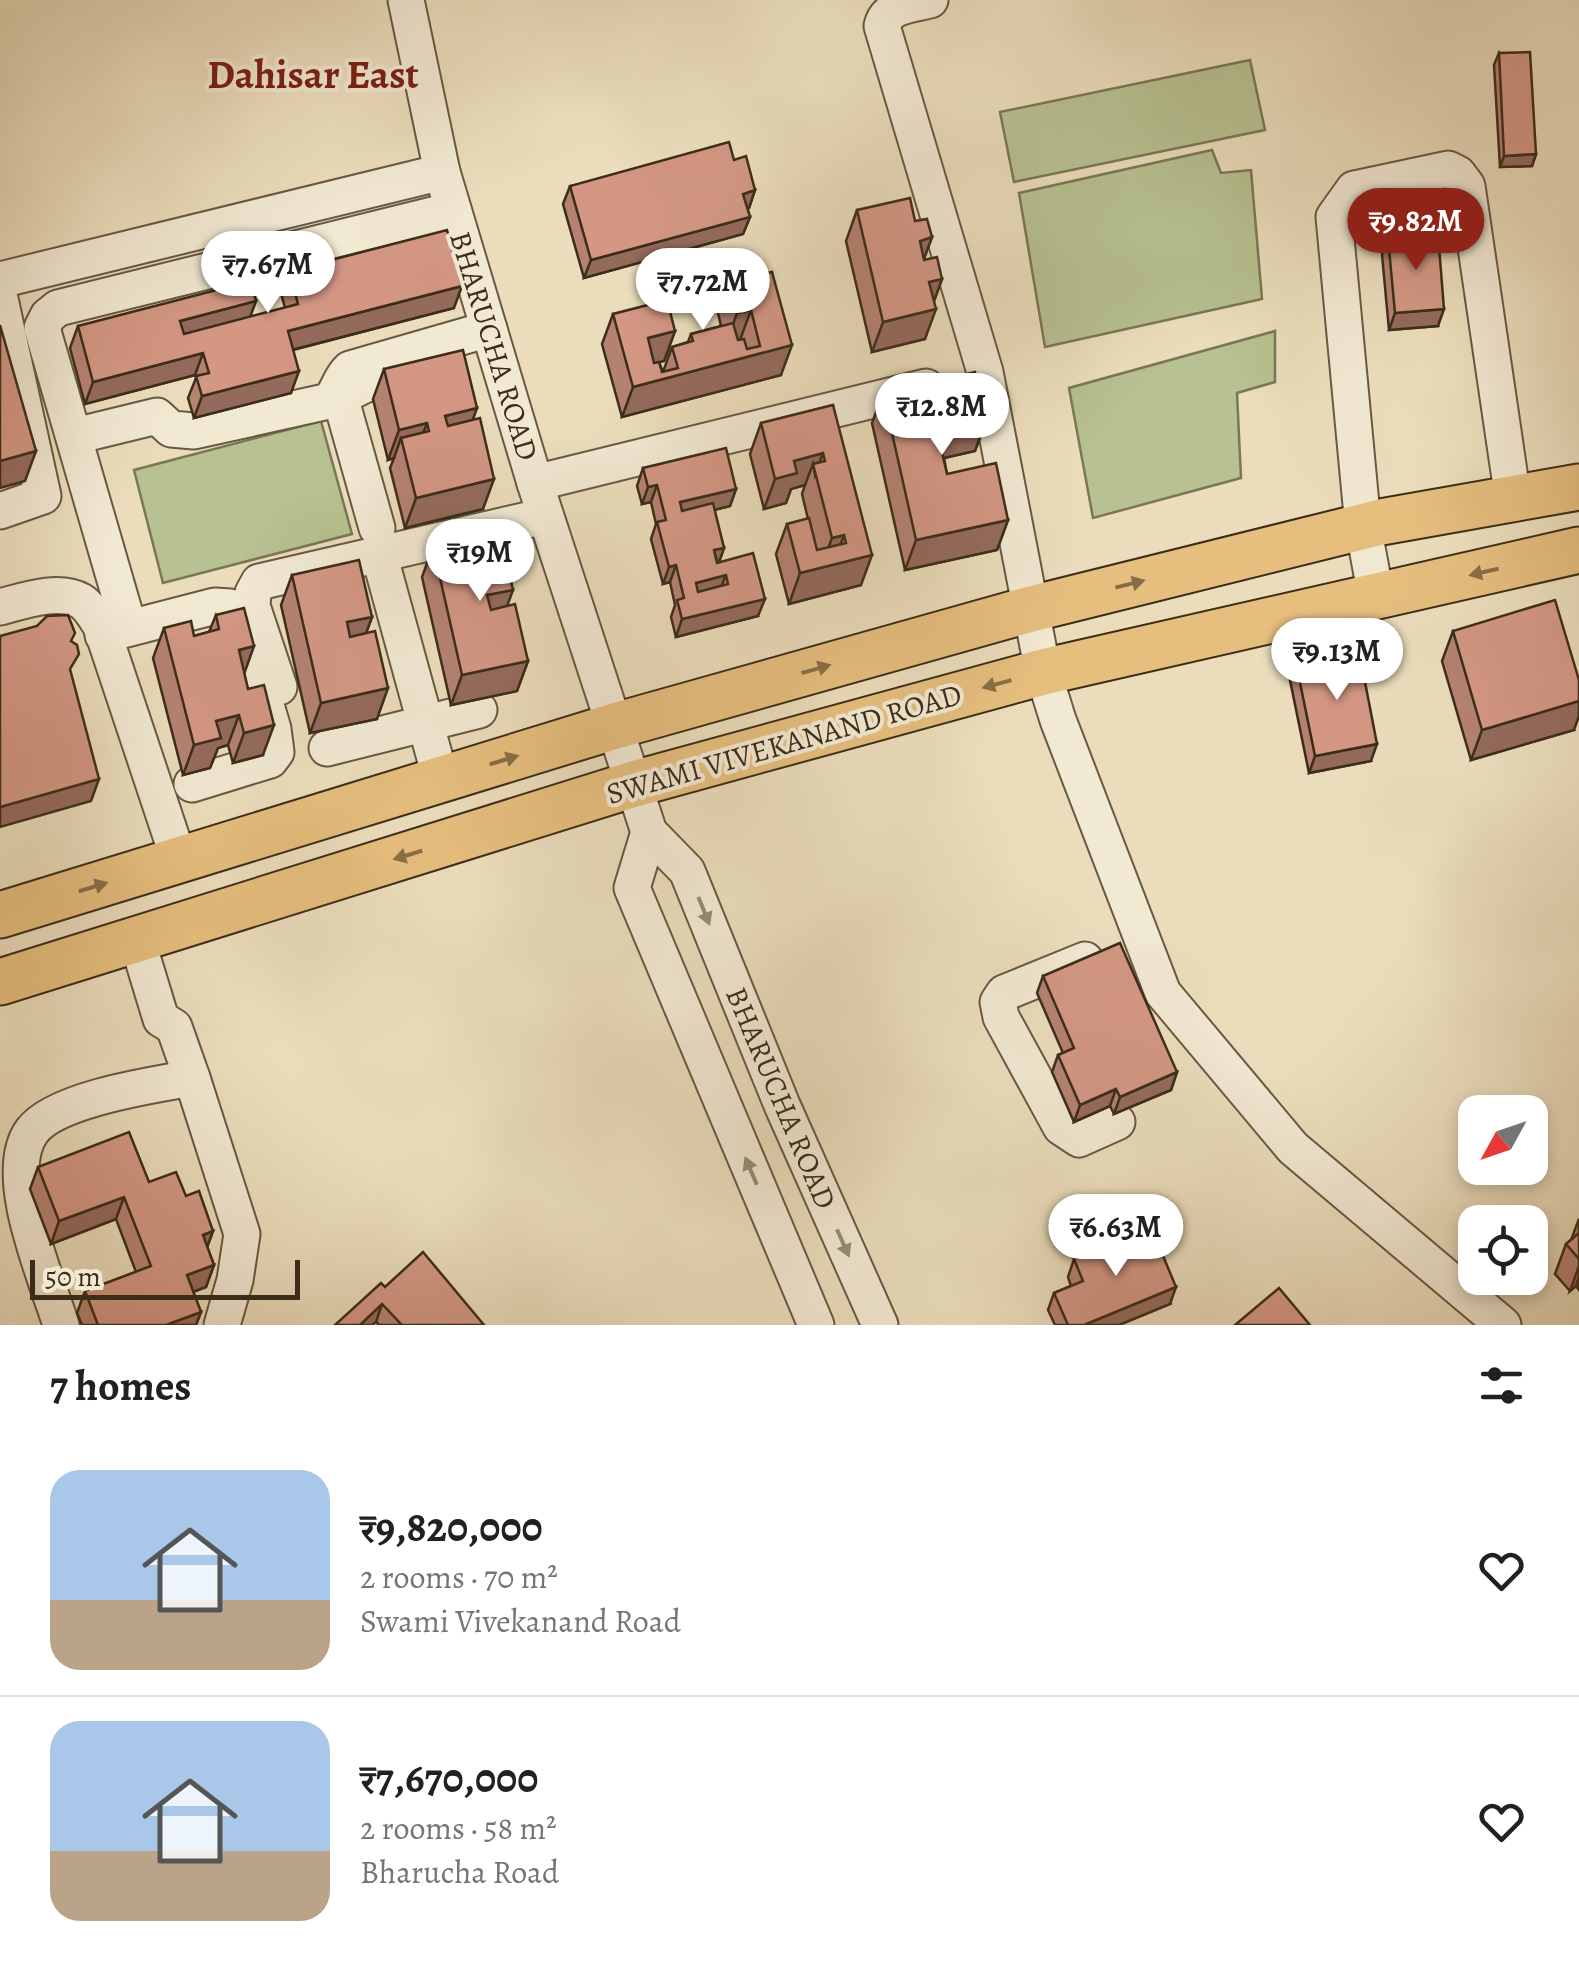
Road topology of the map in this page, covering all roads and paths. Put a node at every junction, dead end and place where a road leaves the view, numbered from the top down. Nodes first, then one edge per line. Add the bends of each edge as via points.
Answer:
1 (406, 0) edge
2 (930, 0) edge
3 (442, 172) junction
4 (453, 210) junction
5 (0, 280) edge
6 (0, 299) edge
7 (489, 329) junction
8 (393, 356) junction
9 (985, 372) junction
10 (75, 436) junction
11 (1579, 487) edge
12 (1513, 498) junction
13 (540, 500) junction
14 (0, 511) edge
15 (1363, 526) junction
16 (378, 541) junction
17 (1579, 550) edge
18 (1376, 596) junction
19 (0, 607) edge
20 (1032, 609) junction
21 (116, 631) junction
22 (1043, 672) junction
23 (279, 687) dead end
24 (479, 710) edge
25 (426, 724) junction
26 (615, 726) junction
27 (327, 748) edge
28 (440, 780) junction
29 (192, 784) edge
30 (634, 784) junction
31 (649, 832) junction
32 (179, 860) junction
33 (0, 916) edge
34 (147, 937) junction
35 (1141, 937) junction
36 (0, 982) edge
37 (192, 1078) junction
38 (1117, 1122) edge
39 (62, 1325) edge
40 (222, 1325) edge
41 (816, 1325) edge
42 (880, 1325) edge
43 (1504, 1325) edge

1 - 3 street, BHARUCHA ROAD
2 - 9 street via 892,10 882,26
3 - 4 street, BHARUCHA ROAD
3 - 5 street
4 - 7 street, BHARUCHA ROAD
4 - 10 street via 58,308 42,328
6 - 14 street via 43,496
7 - 8 street
7 - 13 street, BHARUCHA ROAD
8 - 10 street via 350,369 330,400 194,431 171,428 157,416
8 - 16 street via 385,375 344,395 343,407
9 - 13 street
9 - 20 street
10 - 21 street
11 - 12 main road, SWAMI VIVEKANAND ROAD
12 - 15 main road, SWAMI VIVEKANAND ROAD
12 - 15 street via 1468,186 1448,169 1354,189 1334,217
13 - 16 street
13 - 26 street, BHARUCHA ROAD
15 - 18 street
20 -> 15 main road, SWAMI VIVEKANAND ROAD
16 - 23 street via 259,582 252,606
16 - 25 street
17 -> 18 main road, SWAMI VIVEKANAND ROAD
18 - 22 main road, SWAMI VIVEKANAND ROAD
19 - 21 street via 60,595 81,601
20 - 22 street
26 -> 20 main road, SWAMI VIVEKANAND ROAD
21 - 29 street via 215,606 239,614 276,752 270,760
21 - 32 street
22 -> 30 main road, SWAMI VIVEKANAND ROAD
22 - 35 street
24 - 25 street
25 - 27 street
25 - 28 street
28 -> 26 main road, SWAMI VIVEKANAND ROAD
26 - 30 street, BHARUCHA ROAD
28 - 32 main road, SWAMI VIVEKANAND ROAD
30 - 31 street, BHARUCHA ROAD
30 -> 34 main road, SWAMI VIVEKANAND ROAD
41 -> 31 street via 632,888
31 -> 42 street, BHARUCHA ROAD via 687,870
33 -> 32 main road, SWAMI VIVEKANAND ROAD
34 - 36 main road, SWAMI VIVEKANAND ROAD
34 - 37 street via 180,1013 174,1027
35 - 38 street via 1018,986 998,1002 1061,1127 1079,1138
35 - 43 street via 1163,993 1293,1148
37 - 39 street via 111,1093 32,1131 19,1172
37 - 40 street via 242,1234

